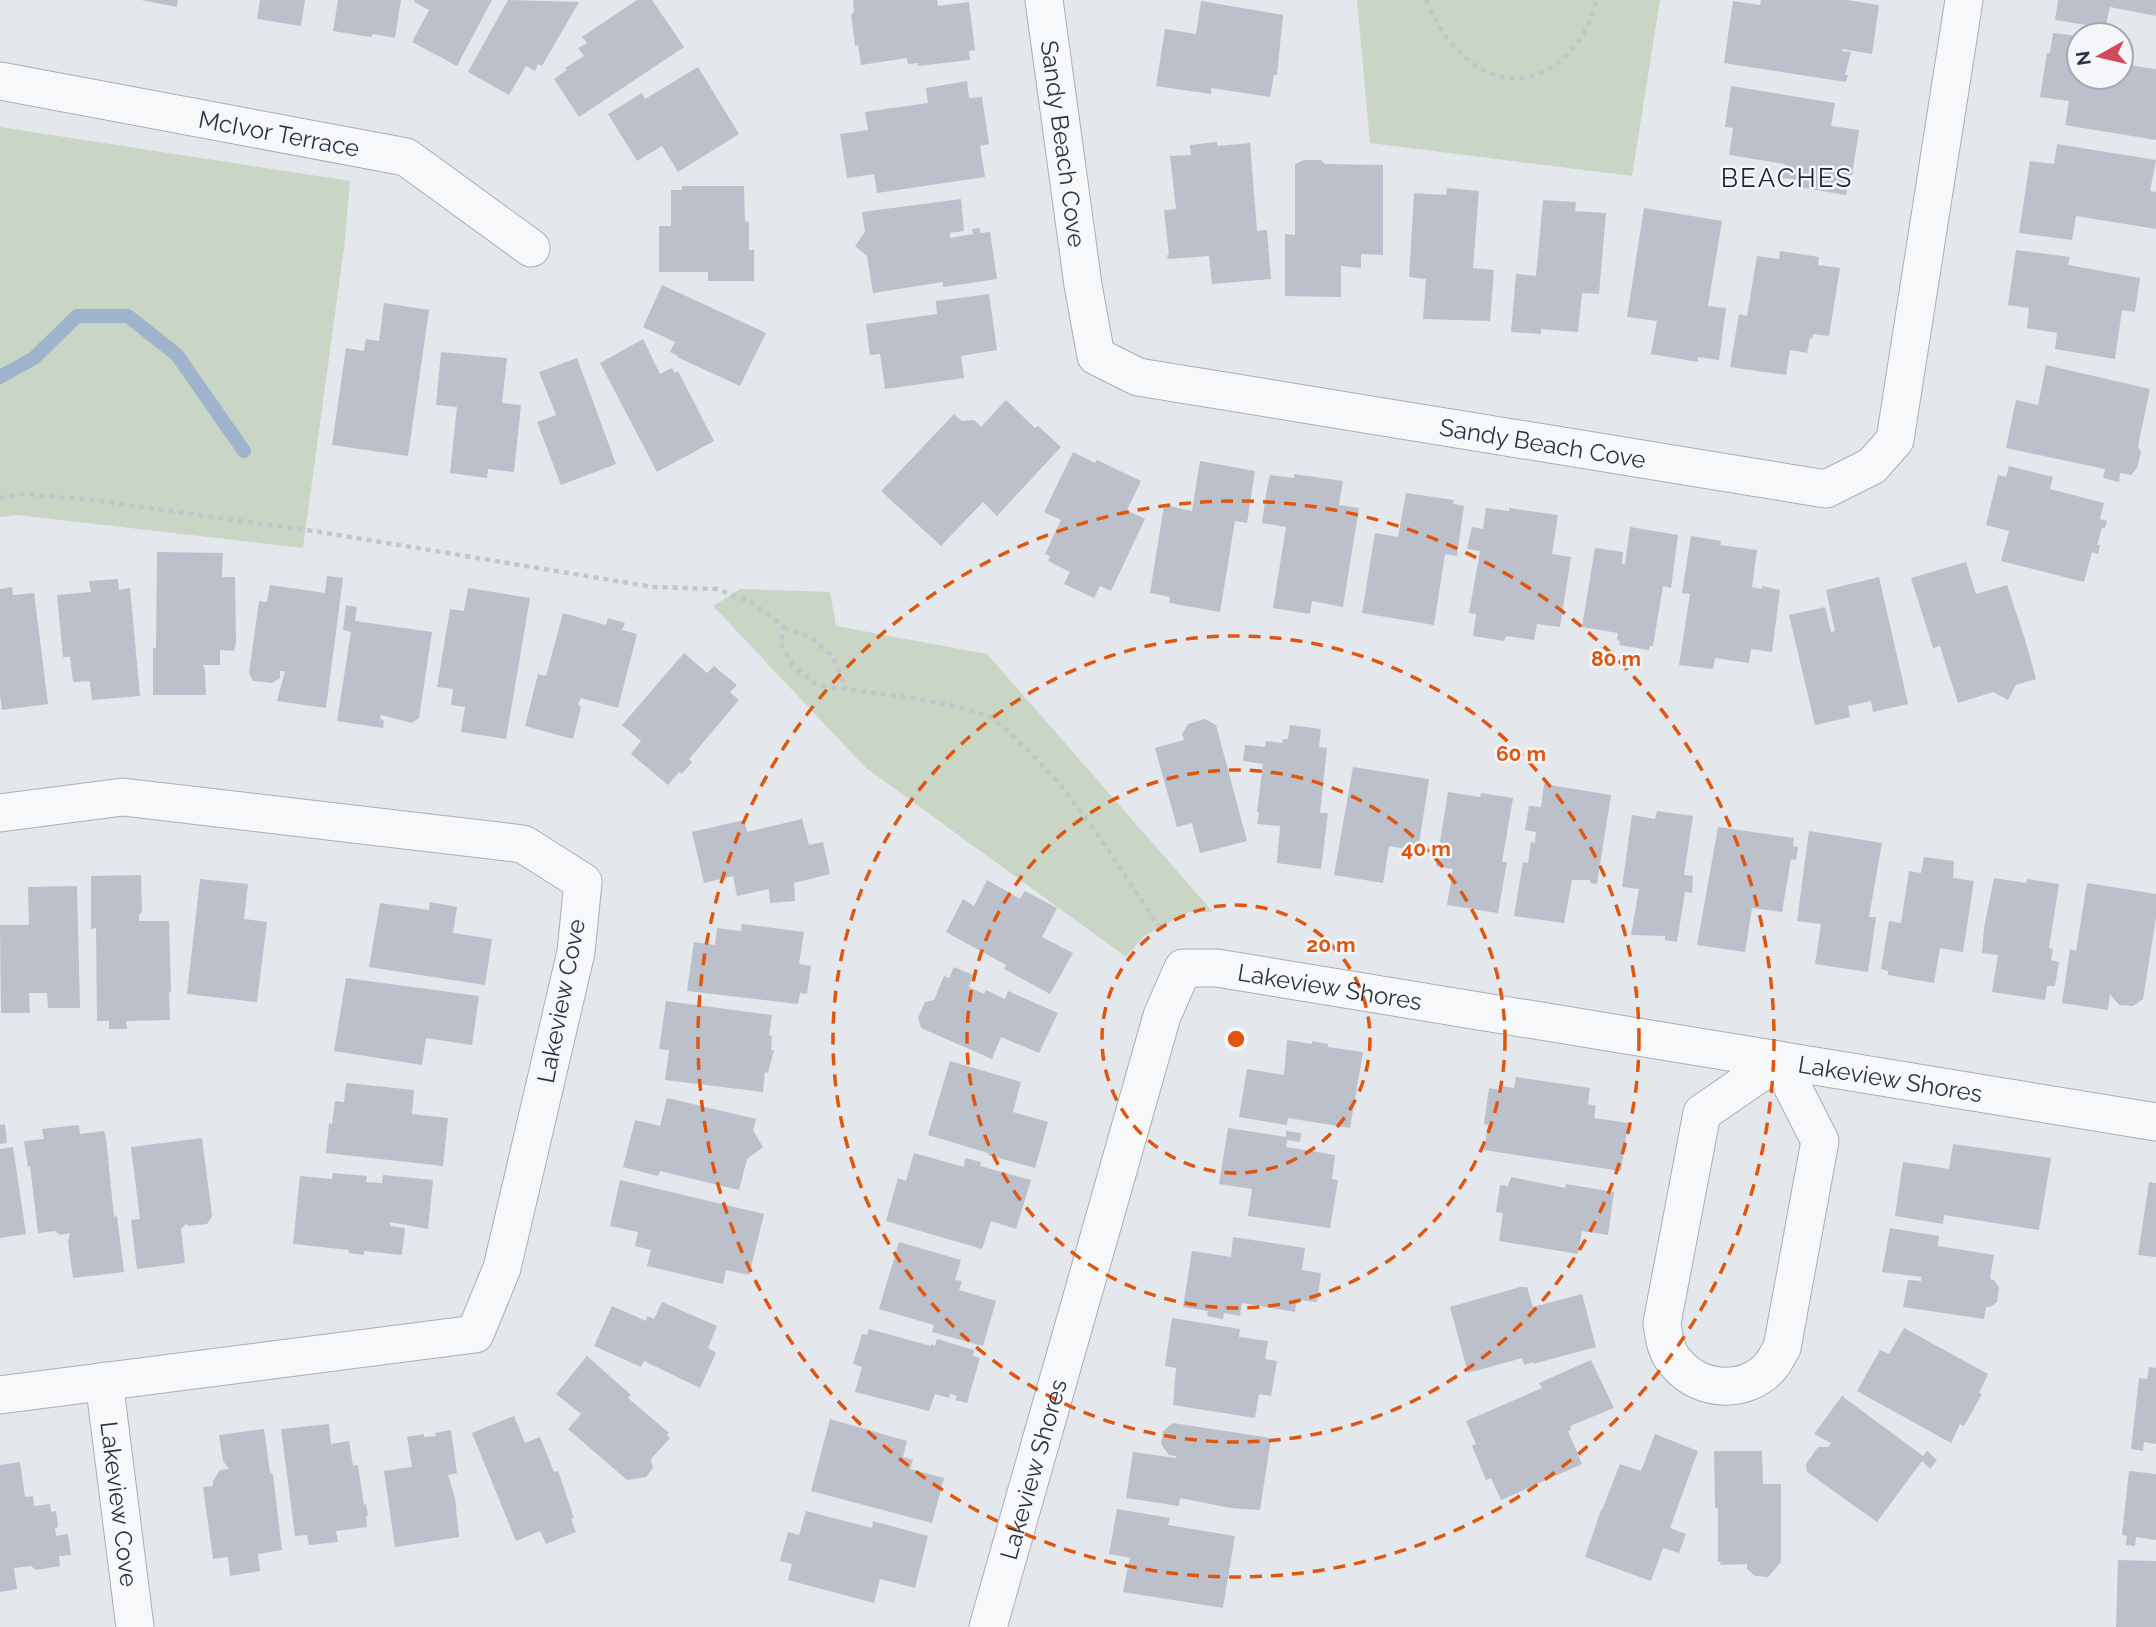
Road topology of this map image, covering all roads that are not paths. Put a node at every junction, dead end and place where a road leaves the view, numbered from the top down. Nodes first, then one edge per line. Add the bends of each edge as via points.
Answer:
1 (1044, 0) edge
2 (1964, 0) edge
3 (0, 81) edge
4 (531, 248) dead end
5 (0, 813) edge
6 (1779, 1060) junction
7 (2156, 1122) edge
8 (104, 1381) junction
9 (0, 1395) edge
10 (135, 1627) edge
11 (988, 1627) edge

1 - 2 street, Sandy Beach Cove via 1096,356 1138,377 1826,489 1872,466 1895,440
3 - 4 street, McIvor Terrace via 407,157
5 - 8 street, Lakeview Cove via 123,797 523,844 583,882 576,951 502,1268 475,1334
6 - 6 street via 1702,1113 1662,1323 1665,1344 1675,1363 1712,1385 1733,1386 1753,1380 1782,1348 1820,1141
6 - 7 street, Lakeview Shores
6 - 11 street, Lakeview Shores via 1230,970 1183,968 1162,1016
8 - 9 street, Lakeview Cove
8 - 10 street, Lakeview Cove

